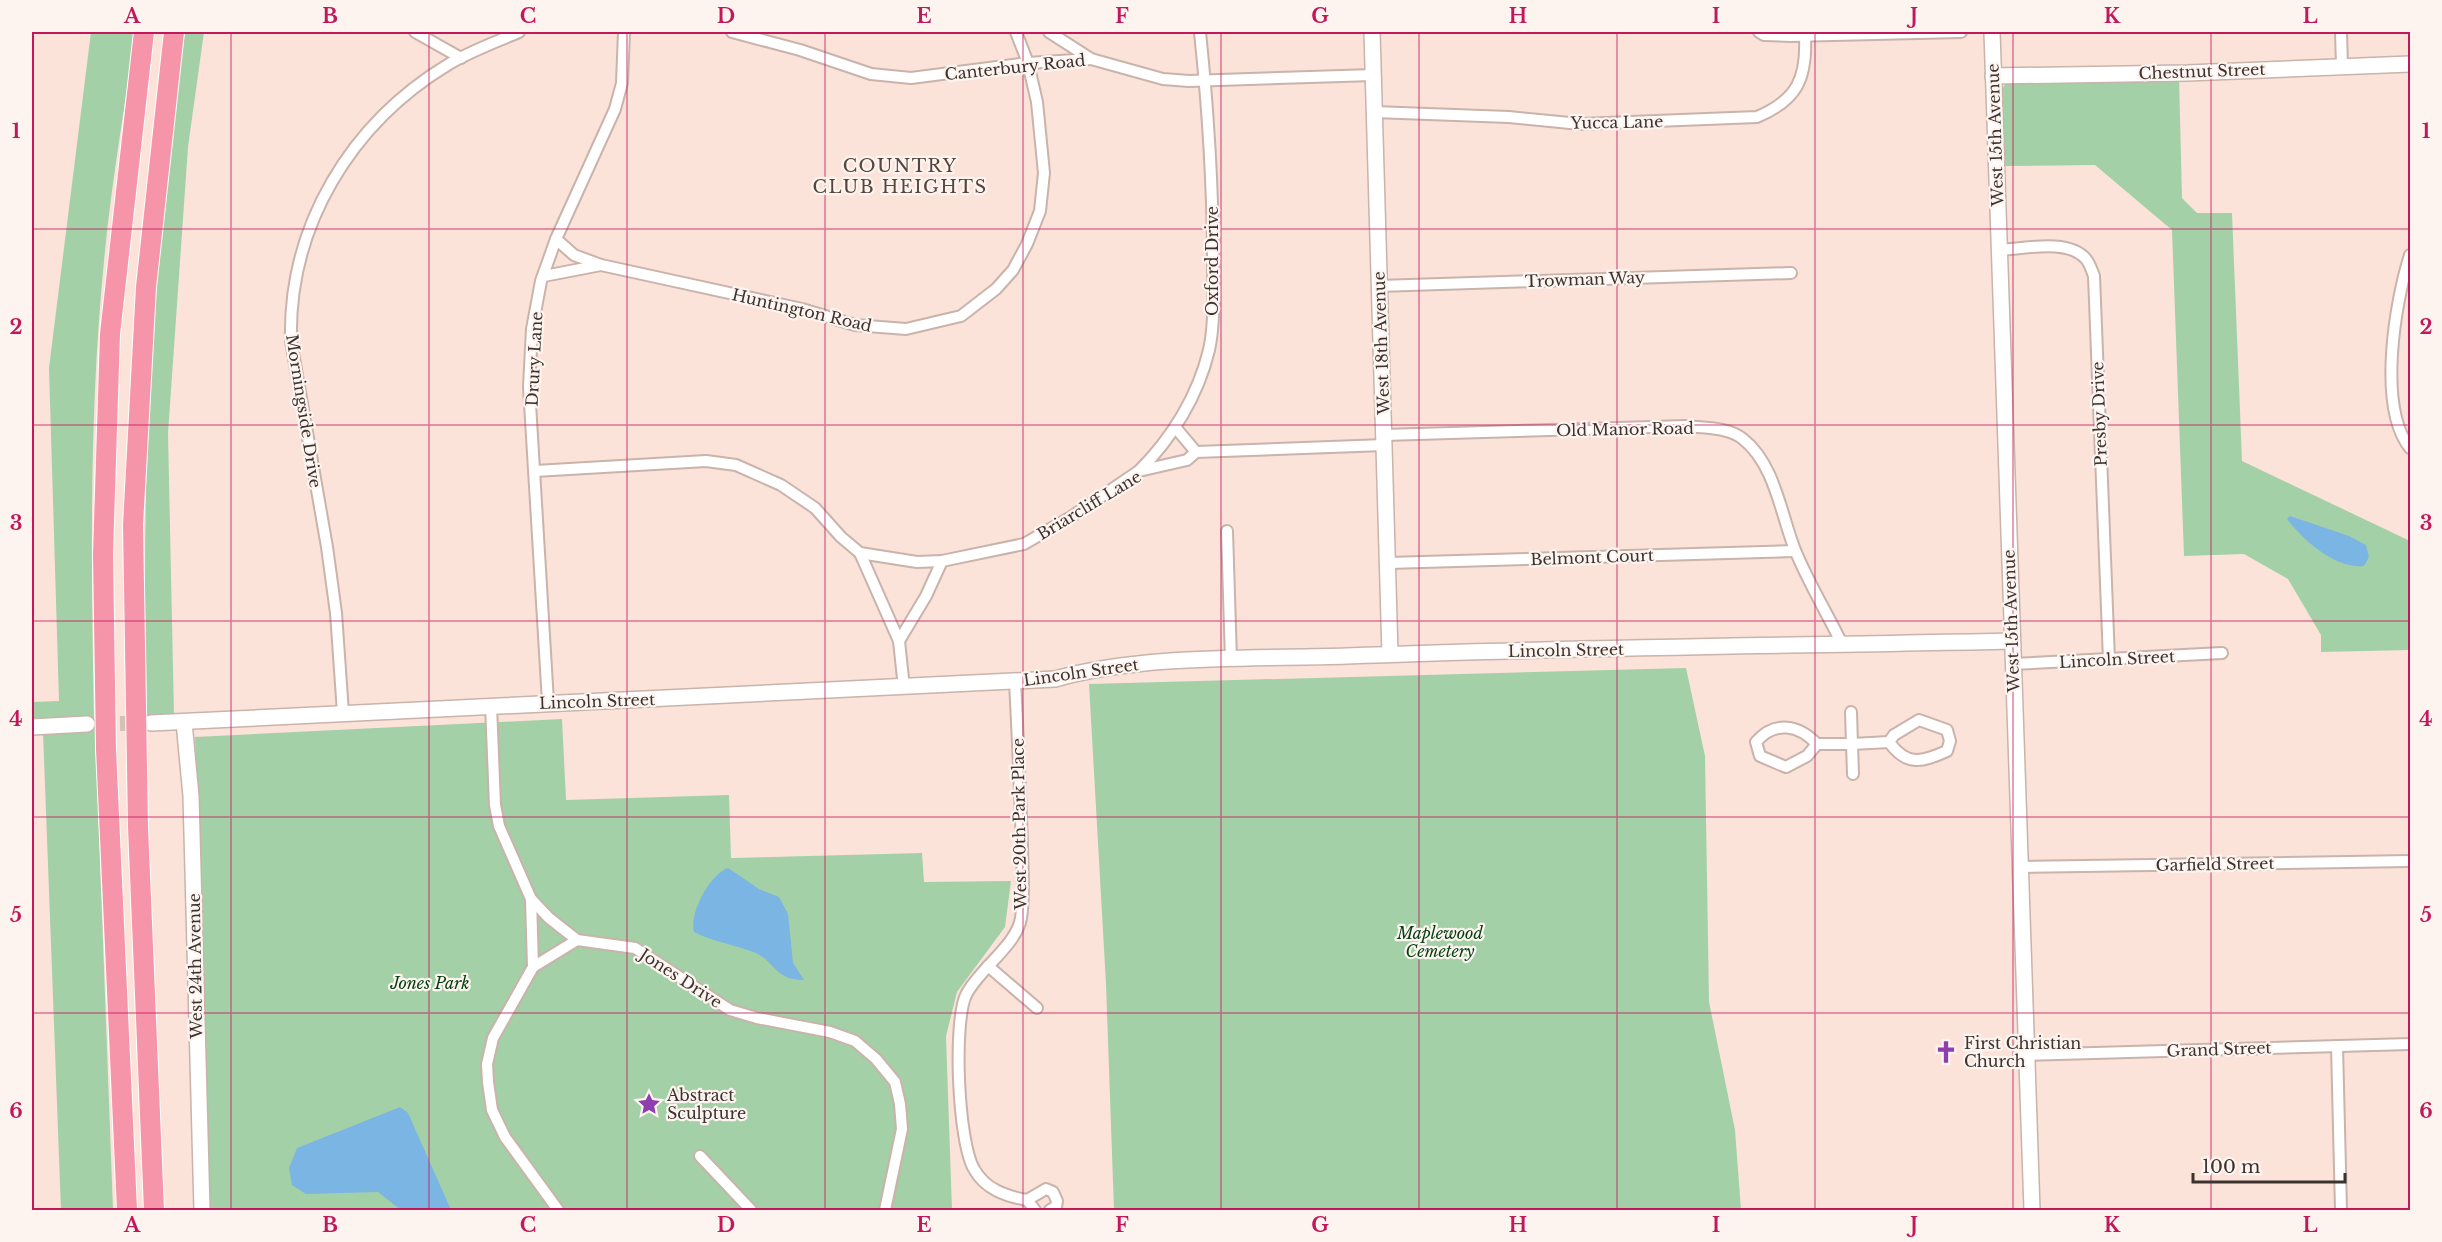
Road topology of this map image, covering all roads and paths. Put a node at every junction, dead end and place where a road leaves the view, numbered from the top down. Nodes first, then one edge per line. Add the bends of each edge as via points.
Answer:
1 (144, 32) edge
2 (174, 32) edge
3 (415, 32) edge
4 (519, 32) edge
5 (624, 32) edge
6 (732, 32) edge
7 (1016, 32) edge
8 (1049, 32) edge
9 (1200, 32) edge
10 (1372, 32) edge
11 (1760, 32) edge
12 (1961, 32) edge
13 (1992, 32) edge
14 (2341, 32) edge
15 (1805, 36) junction
16 (461, 58) junction
17 (1091, 59) junction
18 (1028, 63) junction
19 (2410, 64) edge
20 (2342, 66) junction
21 (1373, 75) junction
22 (1993, 76) junction
23 (1205, 82) junction
24 (1374, 112) junction
25 (556, 239) junction
26 (1999, 250) junction
27 (2410, 255) edge
28 (601, 265) junction
29 (1791, 273) dead end
30 (544, 276) junction
31 (1379, 286) junction
32 (1175, 427) junction
33 (1384, 440) junction
34 (2410, 447) edge
35 (1196, 452) junction
36 (535, 471) junction
37 (1139, 471) junction
38 (1227, 531) dead end
39 (1796, 551) junction
40 (860, 553) junction
41 (942, 561) junction
42 (1388, 563) junction
43 (899, 640) junction
44 (2012, 641) junction
45 (1842, 644) junction
46 (2222, 653) dead end
47 (1390, 654) junction
48 (1231, 660) junction
49 (2109, 660) junction
50 (2013, 664) junction
51 (1015, 682) junction
52 (904, 688) junction
53 (548, 702) junction
54 (491, 705) junction
55 (1851, 712) dead end
56 (343, 713) junction
57 (184, 722) junction
58 (151, 723) tunnel mouth
59 (87, 724) tunnel mouth
60 (32, 727) edge
61 (1889, 742) junction
62 (1817, 744) junction
63 (1852, 744) junction
64 (1853, 774) dead end
65 (2410, 861) edge
66 (2020, 867) junction
67 (531, 899) junction
68 (577, 940) junction
69 (988, 966) junction
70 (533, 967) junction
71 (1037, 1008) dead end
72 (2410, 1044) edge
73 (2337, 1046) junction
74 (2027, 1055) junction
75 (700, 1156) dead end
76 (1027, 1200) junction
77 (127, 1210) edge
78 (154, 1210) edge
79 (202, 1210) edge
80 (558, 1210) edge
81 (751, 1210) edge
82 (885, 1210) edge
83 (1035, 1210) edge
84 (1050, 1210) edge
85 (2032, 1210) edge
86 (2341, 1210) edge

1 - 77 highway via 110,334 104,542 106,749
2 - 78 highway via 146,287 133,525 138,827
3 - 16 street
4 - 16 street, Morningside Drive
5 - 25 street, Drury Lane via 622,83 615,109
6 - 18 street, Canterbury Road via 871,74 911,78
7 - 18 street, Huntington Road
8 - 17 street
9 - 23 street, Oxford Drive
10 - 21 street, West 18th Avenue
11 - 15 street
12 - 15 street
13 - 22 street, West 15th Avenue
14 - 20 street
15 - 24 street, Yucca Lane via 1804,69 1797,88 1773,110 1757,117 1580,124
16 - 56 street, Morningside Drive via 387,109 350,152 322,196 308,228 292,304 291,341 327,547
17 - 18 street, Canterbury Road
17 - 23 street, Canterbury Road via 1163,79
18 - 28 street, Huntington Road via 1037,102 1044,173 1040,211 1013,270 996,289 961,315 906,329 855,325 801,309
19 - 20 street, Chestnut Street
20 - 22 street, Chestnut Street
21 - 23 street, Canterbury Road
21 - 24 street, West 18th Avenue
22 - 26 street, West 15th Avenue
23 - 32 street, Oxford Drive via 1213,216 1212,315 1209,349 1197,385
24 - 31 street, West 18th Avenue
25 - 28 street via 574,255
25 - 30 street, Drury Lane
26 - 44 street, West 15th Avenue
26 - 49 street, Presby Drive via 2071,250 2086,259 2094,276
27 - 34 street via 2396,306 2392,355 2396,413
28 - 30 street, Huntington Road
29 - 31 street, Trowman Way
30 - 36 street, Drury Lane via 532,329 529,387
31 - 33 street, West 18th Avenue
32 - 35 street
32 - 37 street, Oxford Drive
33 - 35 street, Briarcliff Lane
33 - 39 street, Old Manor Road via 1686,426 1723,430 1742,438 1754,450 1771,480
33 - 42 street, West 18th Avenue
35 - 37 street, Briarcliff Lane via 1187,460
36 - 40 street via 706,461 736,465 781,485 815,508
36 - 53 street, Drury Lane
37 - 41 street, Briarcliff Lane via 1024,544
38 - 48 street
39 - 42 street, Belmont Court
39 - 45 street, Old Manor Road
40 - 41 street, Briarcliff Lane via 917,562
40 - 43 street
41 - 43 street
42 - 47 street, West 18th Avenue
43 - 52 street
44 - 45 street, Lincoln Street
44 - 50 street, West 15th Avenue
45 - 47 street, Lincoln Street
46 - 49 street, Lincoln Street
47 - 48 street, Lincoln Street
48 - 51 street, Lincoln Street via 1133,664 1055,679
49 - 50 street, Lincoln Street
50 - 66 street, West 15th Avenue
51 - 52 street, Lincoln Street
51 - 69 street, West 20th Park Place via 1023,905 1021,922
52 - 53 street, Lincoln Street
53 - 54 street, Lincoln Street
54 - 56 street, Lincoln Street
54 - 67 street via 499,826
55 - 63 street
56 - 57 street, Lincoln Street
57 - 58 street, Lincoln Street
57 - 79 street, West 24th Avenue via 191,796
59 - 60 street
61 - 61 street via 1894,749 1922,762 1947,751 1950,741 1947,730 1920,720
61 - 63 street
62 - 62 street via 1805,734 1783,726 1761,736 1756,750 1760,756 1786,767 1807,756
62 - 63 street
63 - 64 street
65 - 66 street, Garfield Street
66 - 74 street, West 15th Avenue
67 - 68 street
67 - 70 street
68 - 70 street
68 - 82 street, Jones Drive via 635,948 730,1010 830,1032 855,1041 876,1059 895,1082 902,1129
69 - 71 street
69 - 76 street, West 20th Park Place via 966,995 959,1017 962,1132 966,1153 985,1184 1012,1198
70 - 80 street via 493,1038 488,1083 492,1110 505,1137
72 - 73 street, Grand Street
73 - 74 street, Grand Street
73 - 86 street
74 - 85 street, West 15th Avenue
75 - 81 street
76 - 83 street
76 - 84 street via 1046,1189 1053,1192 1056,1207

